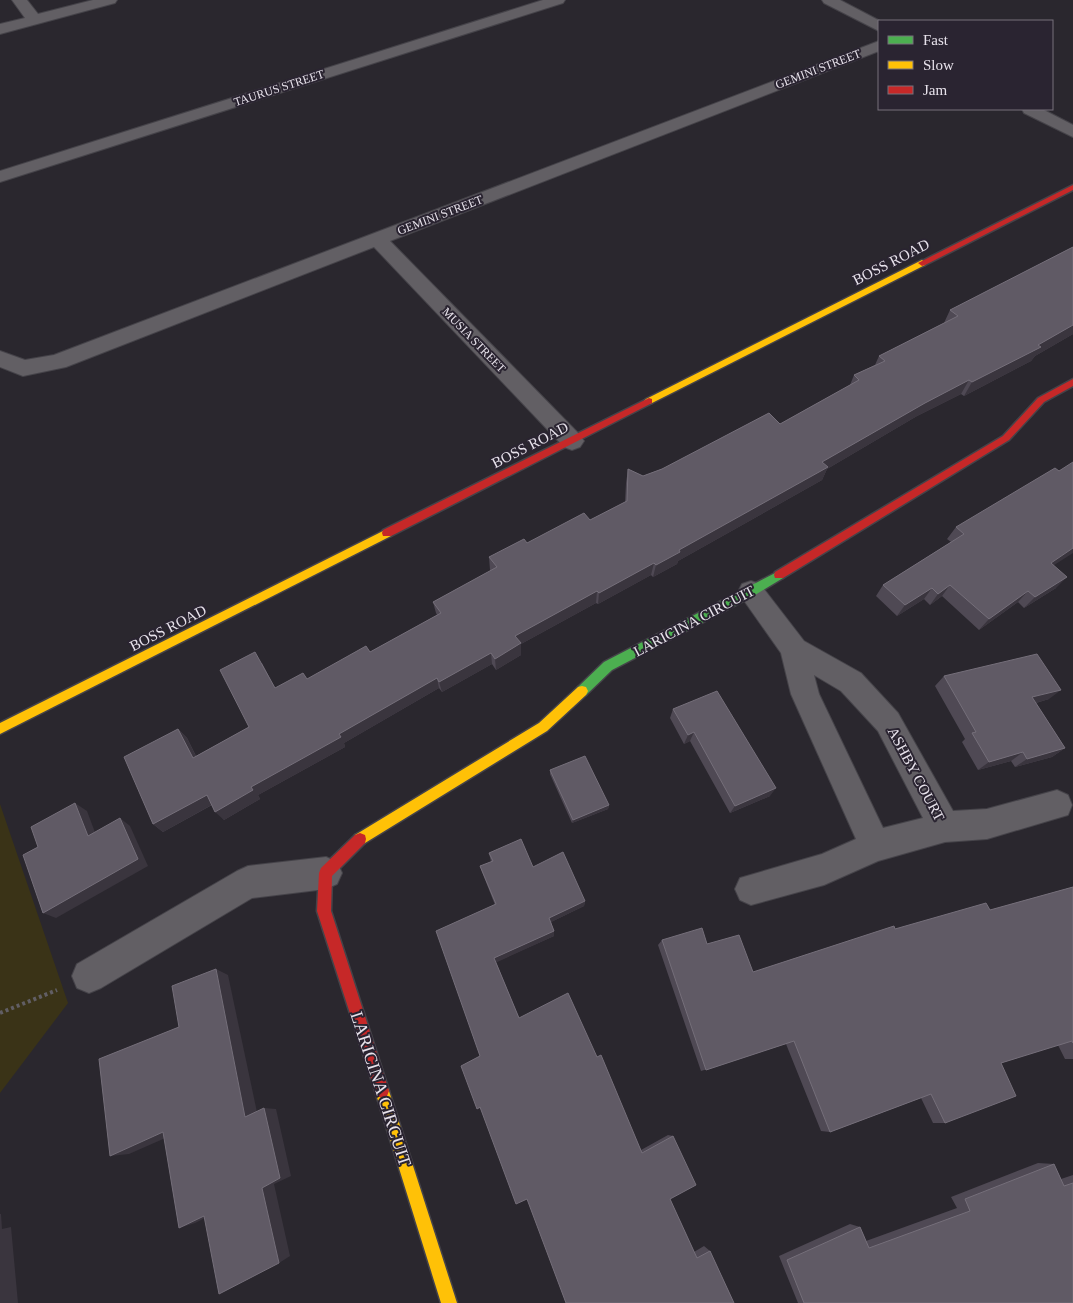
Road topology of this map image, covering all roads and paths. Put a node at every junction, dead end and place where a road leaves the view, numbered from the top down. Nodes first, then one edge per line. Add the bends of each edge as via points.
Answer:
1 (18, 0) edge
2 (110, 0) edge
3 (558, 0) edge
4 (829, 0) edge
5 (34, 20) junction
6 (878, 26) edge
7 (0, 29) edge
8 (878, 46) edge
9 (1032, 110) edge
10 (1073, 132) edge
11 (0, 177) edge
12 (1073, 187) edge
13 (377, 239) junction
14 (0, 358) edge
15 (1073, 382) edge
16 (572, 441) junction
17 (751, 592) junction
18 (794, 649) junction
19 (0, 729) edge
20 (1057, 805) dead end
21 (944, 827) junction
22 (875, 846) junction
23 (326, 873) junction
24 (751, 889) dead end
25 (89, 976) joint
26 (0, 1013) edge
27 (449, 1303) edge

1 - 5 street
2 - 5 street
3 - 11 street, TAURUS STREET
4 - 6 street
5 - 7 street
8 - 13 street, GEMINI STREET
9 - 10 street
12 - 16 street, BOSS ROAD
13 - 14 street, GEMINI STREET via 58,362 23,368
13 - 16 street, MUSIA STREET
15 - 17 street, LARICINA CIRCUIT via 1041,400 1006,438
16 - 19 street, BOSS ROAD
17 - 18 street, ASHBY COURT
17 - 23 street, LARICINA CIRCUIT via 608,666 543,727 356,841
18 - 21 street, ASHBY COURT via 851,682 888,722
18 - 22 street, ASHBY COURT via 805,694
20 - 21 street, ASHBY COURT via 987,824
21 - 22 street, ASHBY COURT
22 - 24 street, ASHBY COURT via 824,869
23 - 25 street via 248,882
23 - 27 street, LARICINA CIRCUIT via 324,911
25 - 26 path

